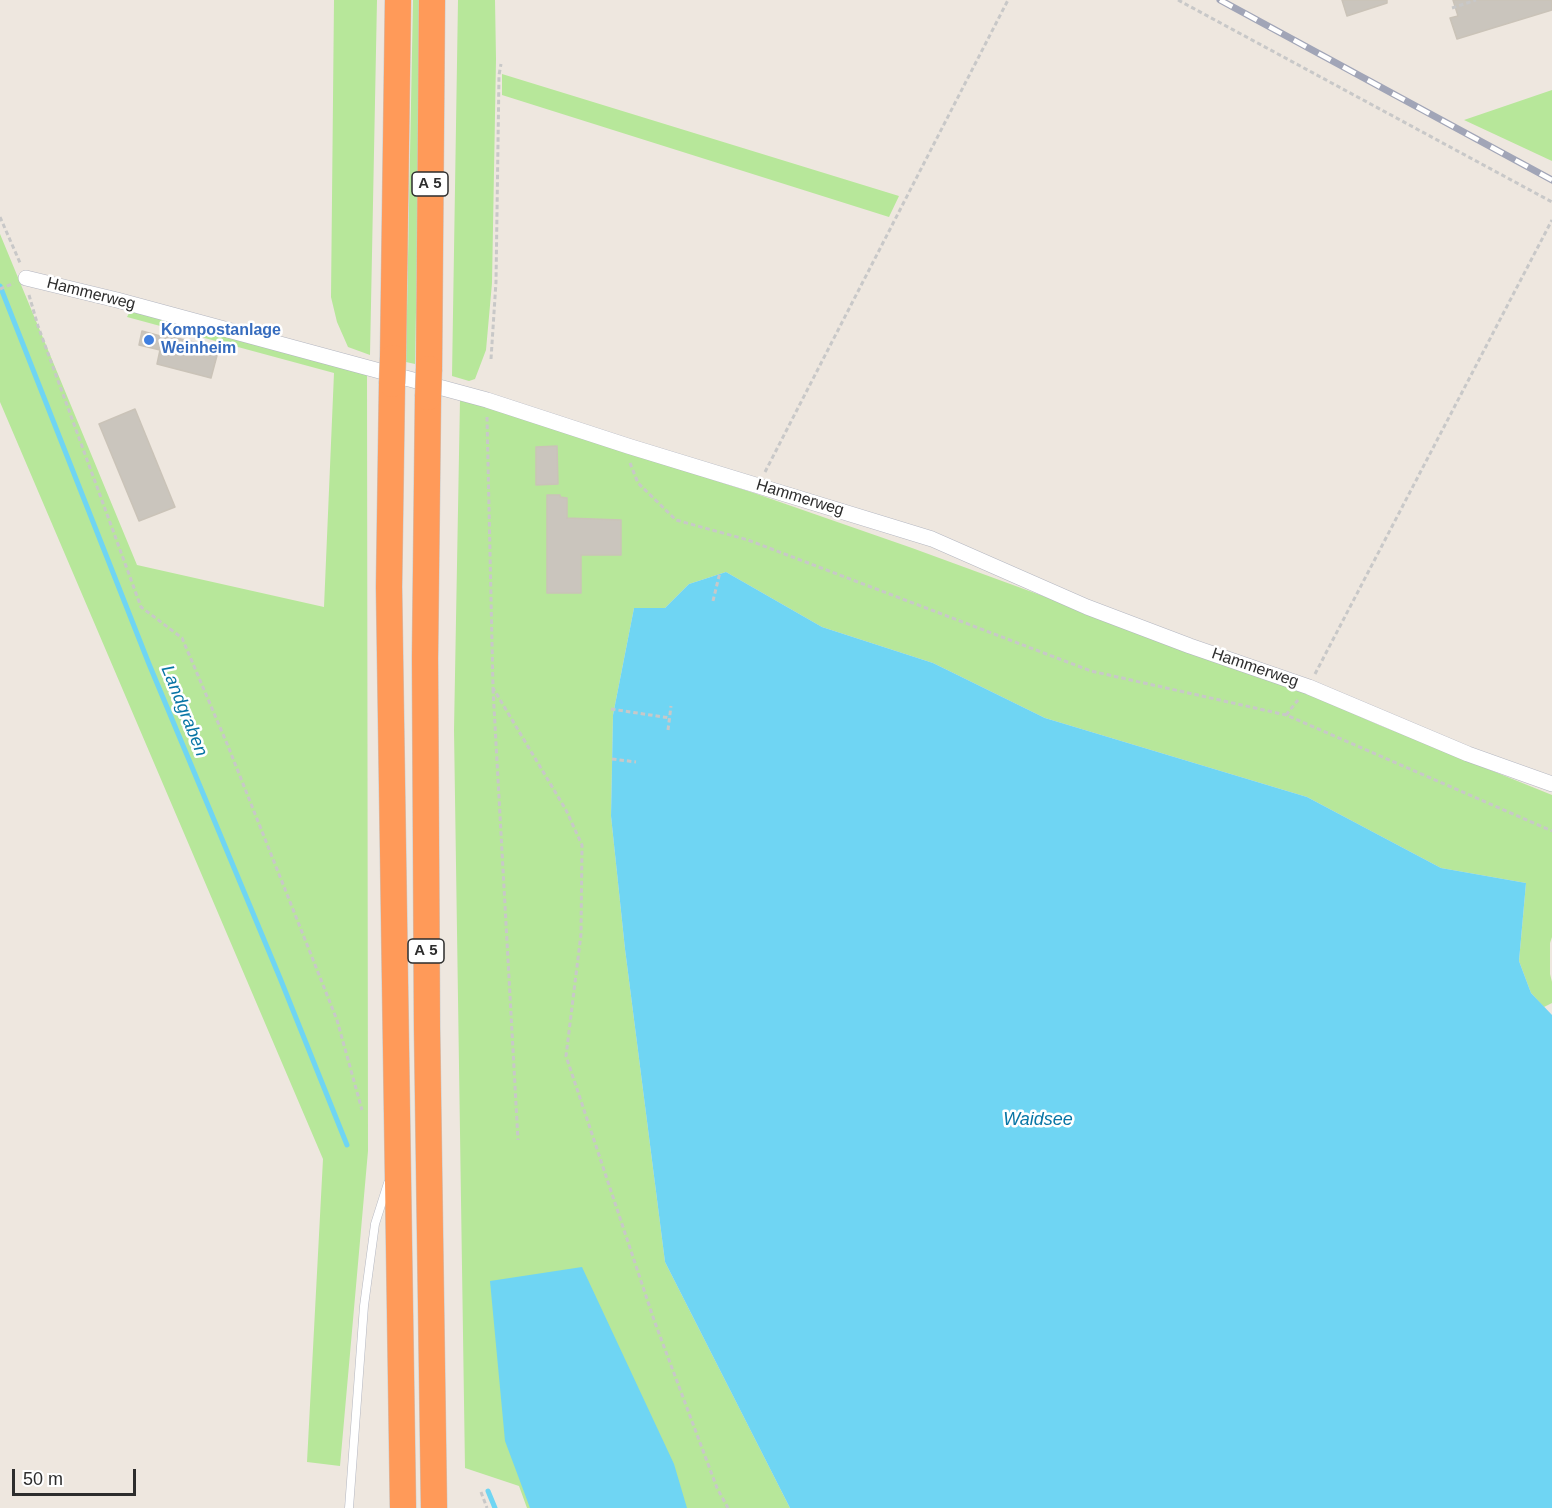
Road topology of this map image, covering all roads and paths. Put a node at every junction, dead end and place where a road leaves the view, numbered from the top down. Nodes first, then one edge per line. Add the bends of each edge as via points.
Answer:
1 (398, 0) edge
2 (432, 0) edge
3 (1008, 0) edge
4 (1178, 0) edge
5 (1476, 0) edge
6 (1452, 8) dead end
7 (501, 64) dead end
8 (1552, 202) edge
9 (0, 218) edge
10 (1552, 220) edge
11 (26, 278) junction
12 (9, 285) dead end
13 (0, 289) edge
14 (491, 359) dead end
15 (487, 400) junction
16 (628, 446) junction
17 (759, 485) junction
18 (720, 572) dead end
19 (713, 601) dead end
20 (493, 687) junction
21 (1309, 687) junction
22 (671, 706) dead end
23 (611, 709) dead end
24 (670, 718) junction
25 (668, 730) dead end
26 (612, 759) dead end
27 (636, 762) dead end
28 (1552, 784) edge
29 (1552, 831) edge
30 (362, 1110) dead end
31 (518, 1140) dead end
32 (397, 1153) junction
33 (481, 1492) dead end
34 (434, 1507) edge
35 (349, 1508) edge
36 (403, 1508) edge
37 (487, 1508) edge
38 (729, 1508) edge

1 - 32 highway, A 5, bridge via 389,587
2 - 34 highway, A 5, bridge via 425,658
3 - 17 path
4 - 8 path
5 - 6 path
7 - 14 path
9 - 11 path
10 - 21 path
11 - 15 street, Hammerweg
11 - 30 path via 38,326 141,607 182,638 337,1020
12 - 13 path
15 - 16 street, Hammerweg
15 - 20 path
16 - 17 street, Hammerweg
16 - 29 path via 628,459 638,483 676,520 748,540 1091,671 1286,715
17 - 21 street, Hammerweg via 932,539 1087,607
18 - 19 path
20 - 31 path
20 - 38 path via 566,810 582,845 582,934 566,1056 654,1320 717,1488
21 - 28 street, Hammerweg via 1468,754
22 - 24 path
23 - 24 path
24 - 25 path
26 - 27 path
32 - 35 lane via 375,1224 363,1306
32 - 36 highway, A 5
33 - 37 path

